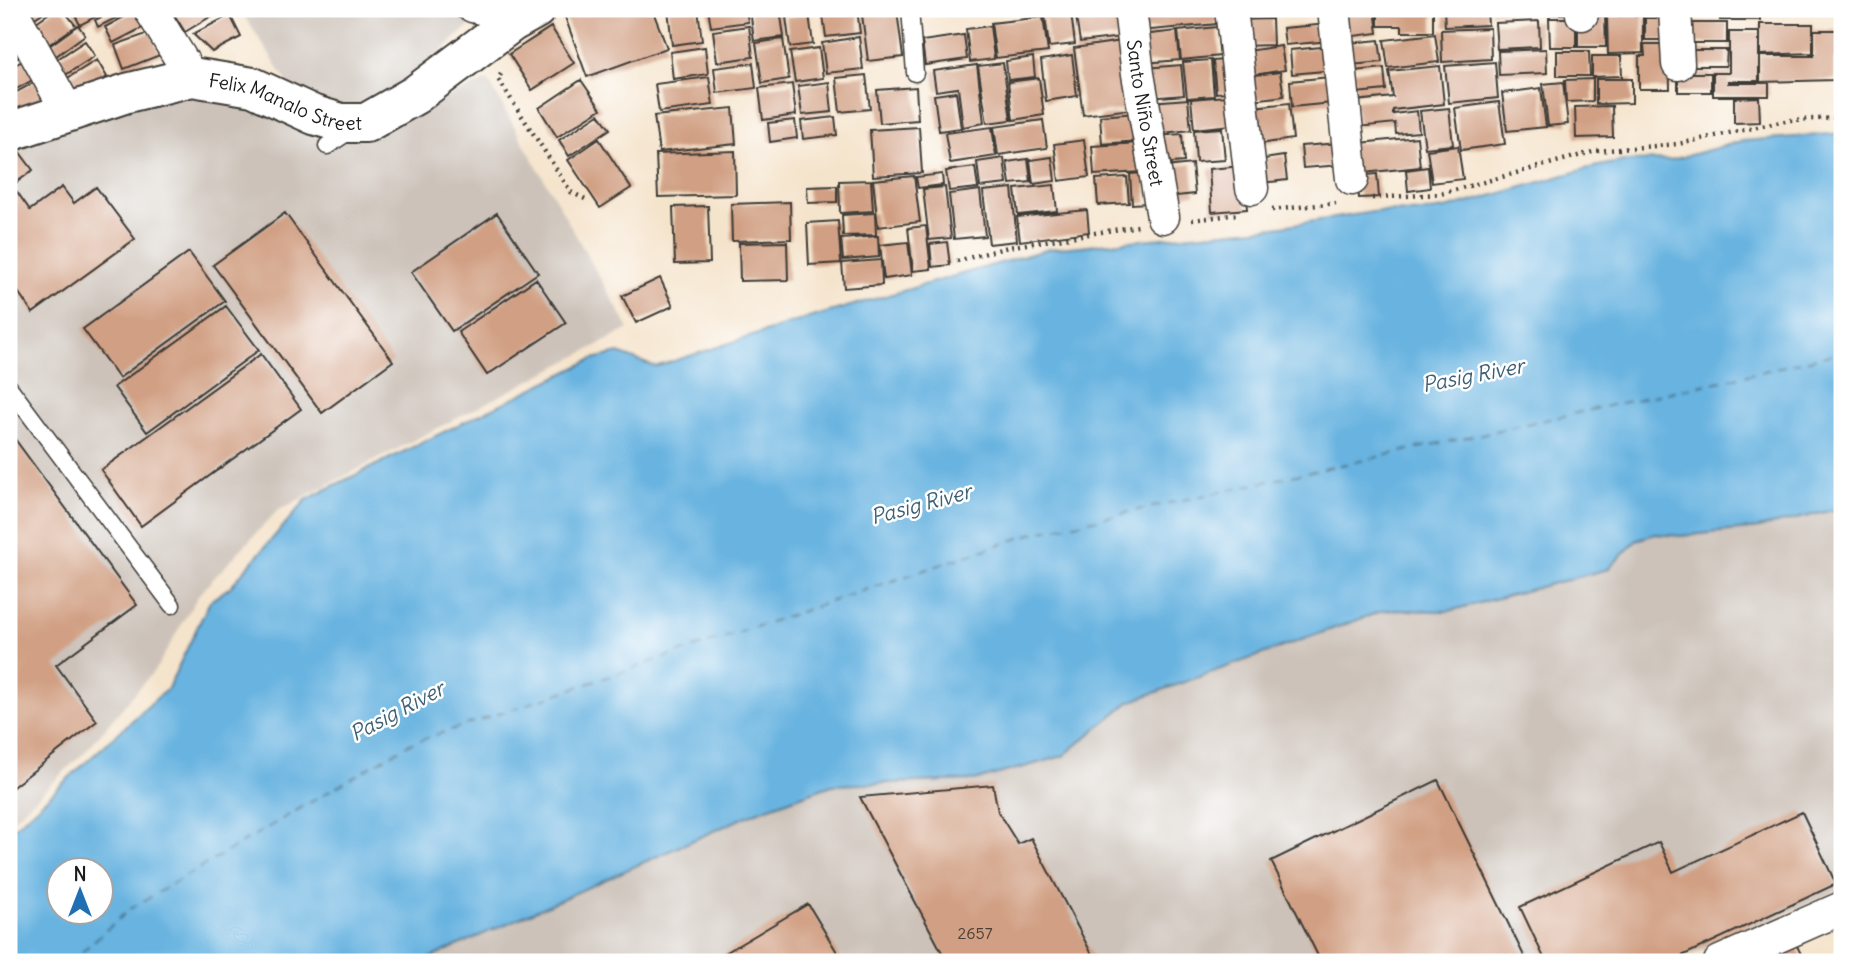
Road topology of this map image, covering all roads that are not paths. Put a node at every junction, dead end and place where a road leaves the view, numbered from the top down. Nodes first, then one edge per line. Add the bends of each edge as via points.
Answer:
1 (11, 9) edge
2 (150, 9) edge
3 (461, 9) edge
4 (910, 9) edge
5 (1130, 9) edge
6 (1231, 9) edge
7 (1334, 9) edge
8 (1675, 9) edge
9 (523, 16) edge
10 (1678, 64) dead end
11 (915, 73) dead end
12 (192, 77) junction
13 (68, 111) junction
14 (358, 125) junction
15 (9, 132) edge
16 (327, 146) dead end
17 (1355, 193) road end
18 (1255, 204) road end
19 (1162, 221) road end
20 (9, 387) edge
21 (172, 605) dead end
22 (1840, 916) edge
23 (1720, 962) edge

1 - 13 street
2 - 12 street
3 - 9 lane via 471,14
4 - 11 lane
5 - 19 street, Santo Niño Street
6 - 18 street
7 - 17 street
8 - 10 street
9 - 14 street, Felix Manalo Street via 415,95 377,119
12 - 13 street, Felix Manalo Street
12 - 14 street, Felix Manalo Street via 253,88 314,115
13 - 15 street, Felix Manalo Street
14 - 16 lane
20 - 21 lane
22 - 23 street

